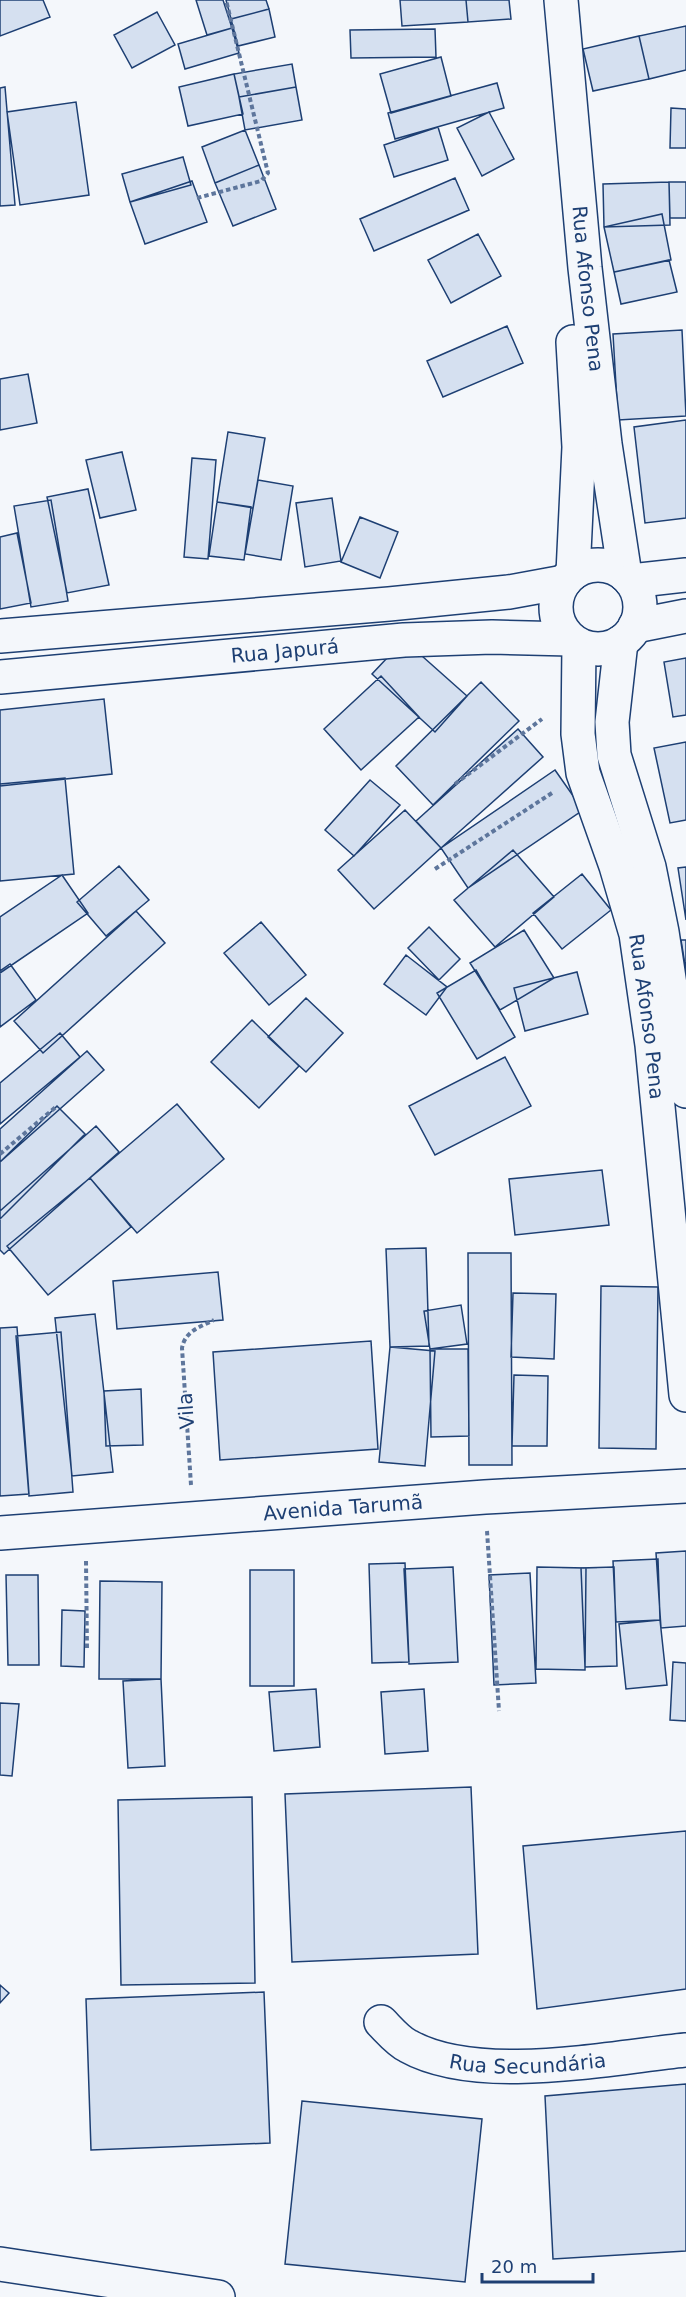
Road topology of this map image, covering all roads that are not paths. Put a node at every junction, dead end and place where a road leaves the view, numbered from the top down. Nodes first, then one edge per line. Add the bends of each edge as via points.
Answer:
1 (542, 0) edge
2 (561, 0) edge
3 (686, 575) edge
4 (569, 577) junction
5 (628, 578) junction
6 (686, 616) edge
7 (628, 634) junction
8 (0, 636) edge
9 (574, 642) junction
10 (0, 677) edge
11 (649, 933) junction
12 (686, 1085) edge
13 (686, 1395) edge
14 (686, 1486) edge
15 (0, 1533) edge
16 (381, 2022) dead end
17 (686, 2050) edge
18 (0, 2264) edge
19 (218, 2297) edge

1 - 4 street, Rua Afonso Pena via 579,447
2 - 5 street, Rua Afonso Pena via 605,444
3 - 5 street
4 - 5 street via 585,567 600,565
4 - 8 street, Rua Japurá via 509,592
4 - 9 street via 558,593 555,609 560,626
5 - 7 street via 638,595 640,611
6 - 7 street
7 - 9 street via 608,648 593,649
7 - 11 street, Rua Afonso Pena via 612,722 614,755 648,867
9 - 10 street, Rua Japurá via 492,637 404,640
9 - 11 street, Rua Afonso Pena via 583,773 616,866
11 - 12 street, Rua Afonso Pena
11 - 13 street, Rua Afonso Pena via 652,1045
14 - 15 street, Avenida Tarumã
16 - 17 street, Rua Secundária via 407,2046 467,2065 532,2066
18 - 19 street

